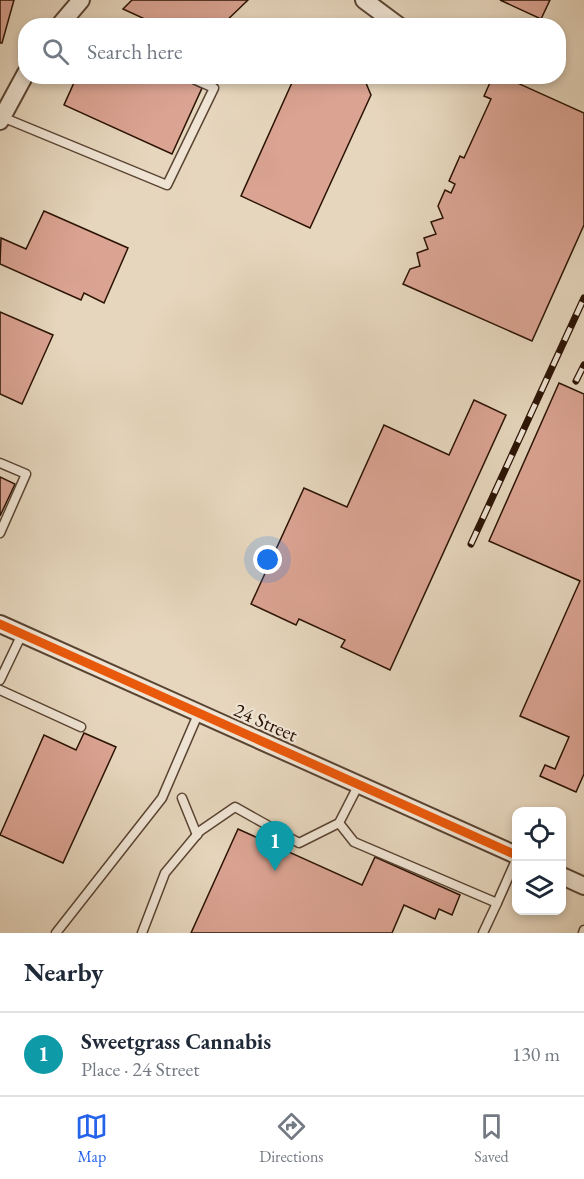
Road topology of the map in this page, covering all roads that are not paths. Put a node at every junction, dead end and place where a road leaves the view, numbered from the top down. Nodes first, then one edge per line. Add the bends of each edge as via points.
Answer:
1 (81, 0) edge
2 (364, 0) edge
3 (68, 18) edge
4 (388, 18) edge
5 (20, 84) edge
6 (205, 84) edge
7 (1, 119) edge
8 (0, 463) edge
9 (0, 533) edge
10 (0, 624) edge
11 (22, 634) junction
12 (0, 680) edge
13 (0, 690) edge
14 (199, 712) junction
15 (81, 727) dead end
16 (359, 784) junction
17 (182, 798) dead end
18 (339, 823) junction
19 (197, 835) junction
20 (512, 853) edge
21 (516, 861) edge
22 (566, 878) edge
23 (584, 886) edge
24 (498, 903) junction
25 (56, 933) edge
26 (142, 933) edge
27 (483, 933) edge

1 - 3 street
2 - 4 street
5 - 7 street
6 - 7 lane via 214,88 167,185
8 - 9 lane via 26,474
10 - 11 street, 24 Street
11 - 12 lane
11 - 14 street, 24 Street
13 - 15 lane
14 - 16 street, 24 Street
14 - 25 lane via 162,798
16 - 18 lane
16 - 20 street, 24 Street
17 - 19 lane
18 - 19 lane via 299,843 234,807
18 - 24 lane via 354,842
19 - 26 lane via 165,873
21 - 24 lane
22 - 23 street
24 - 27 lane

